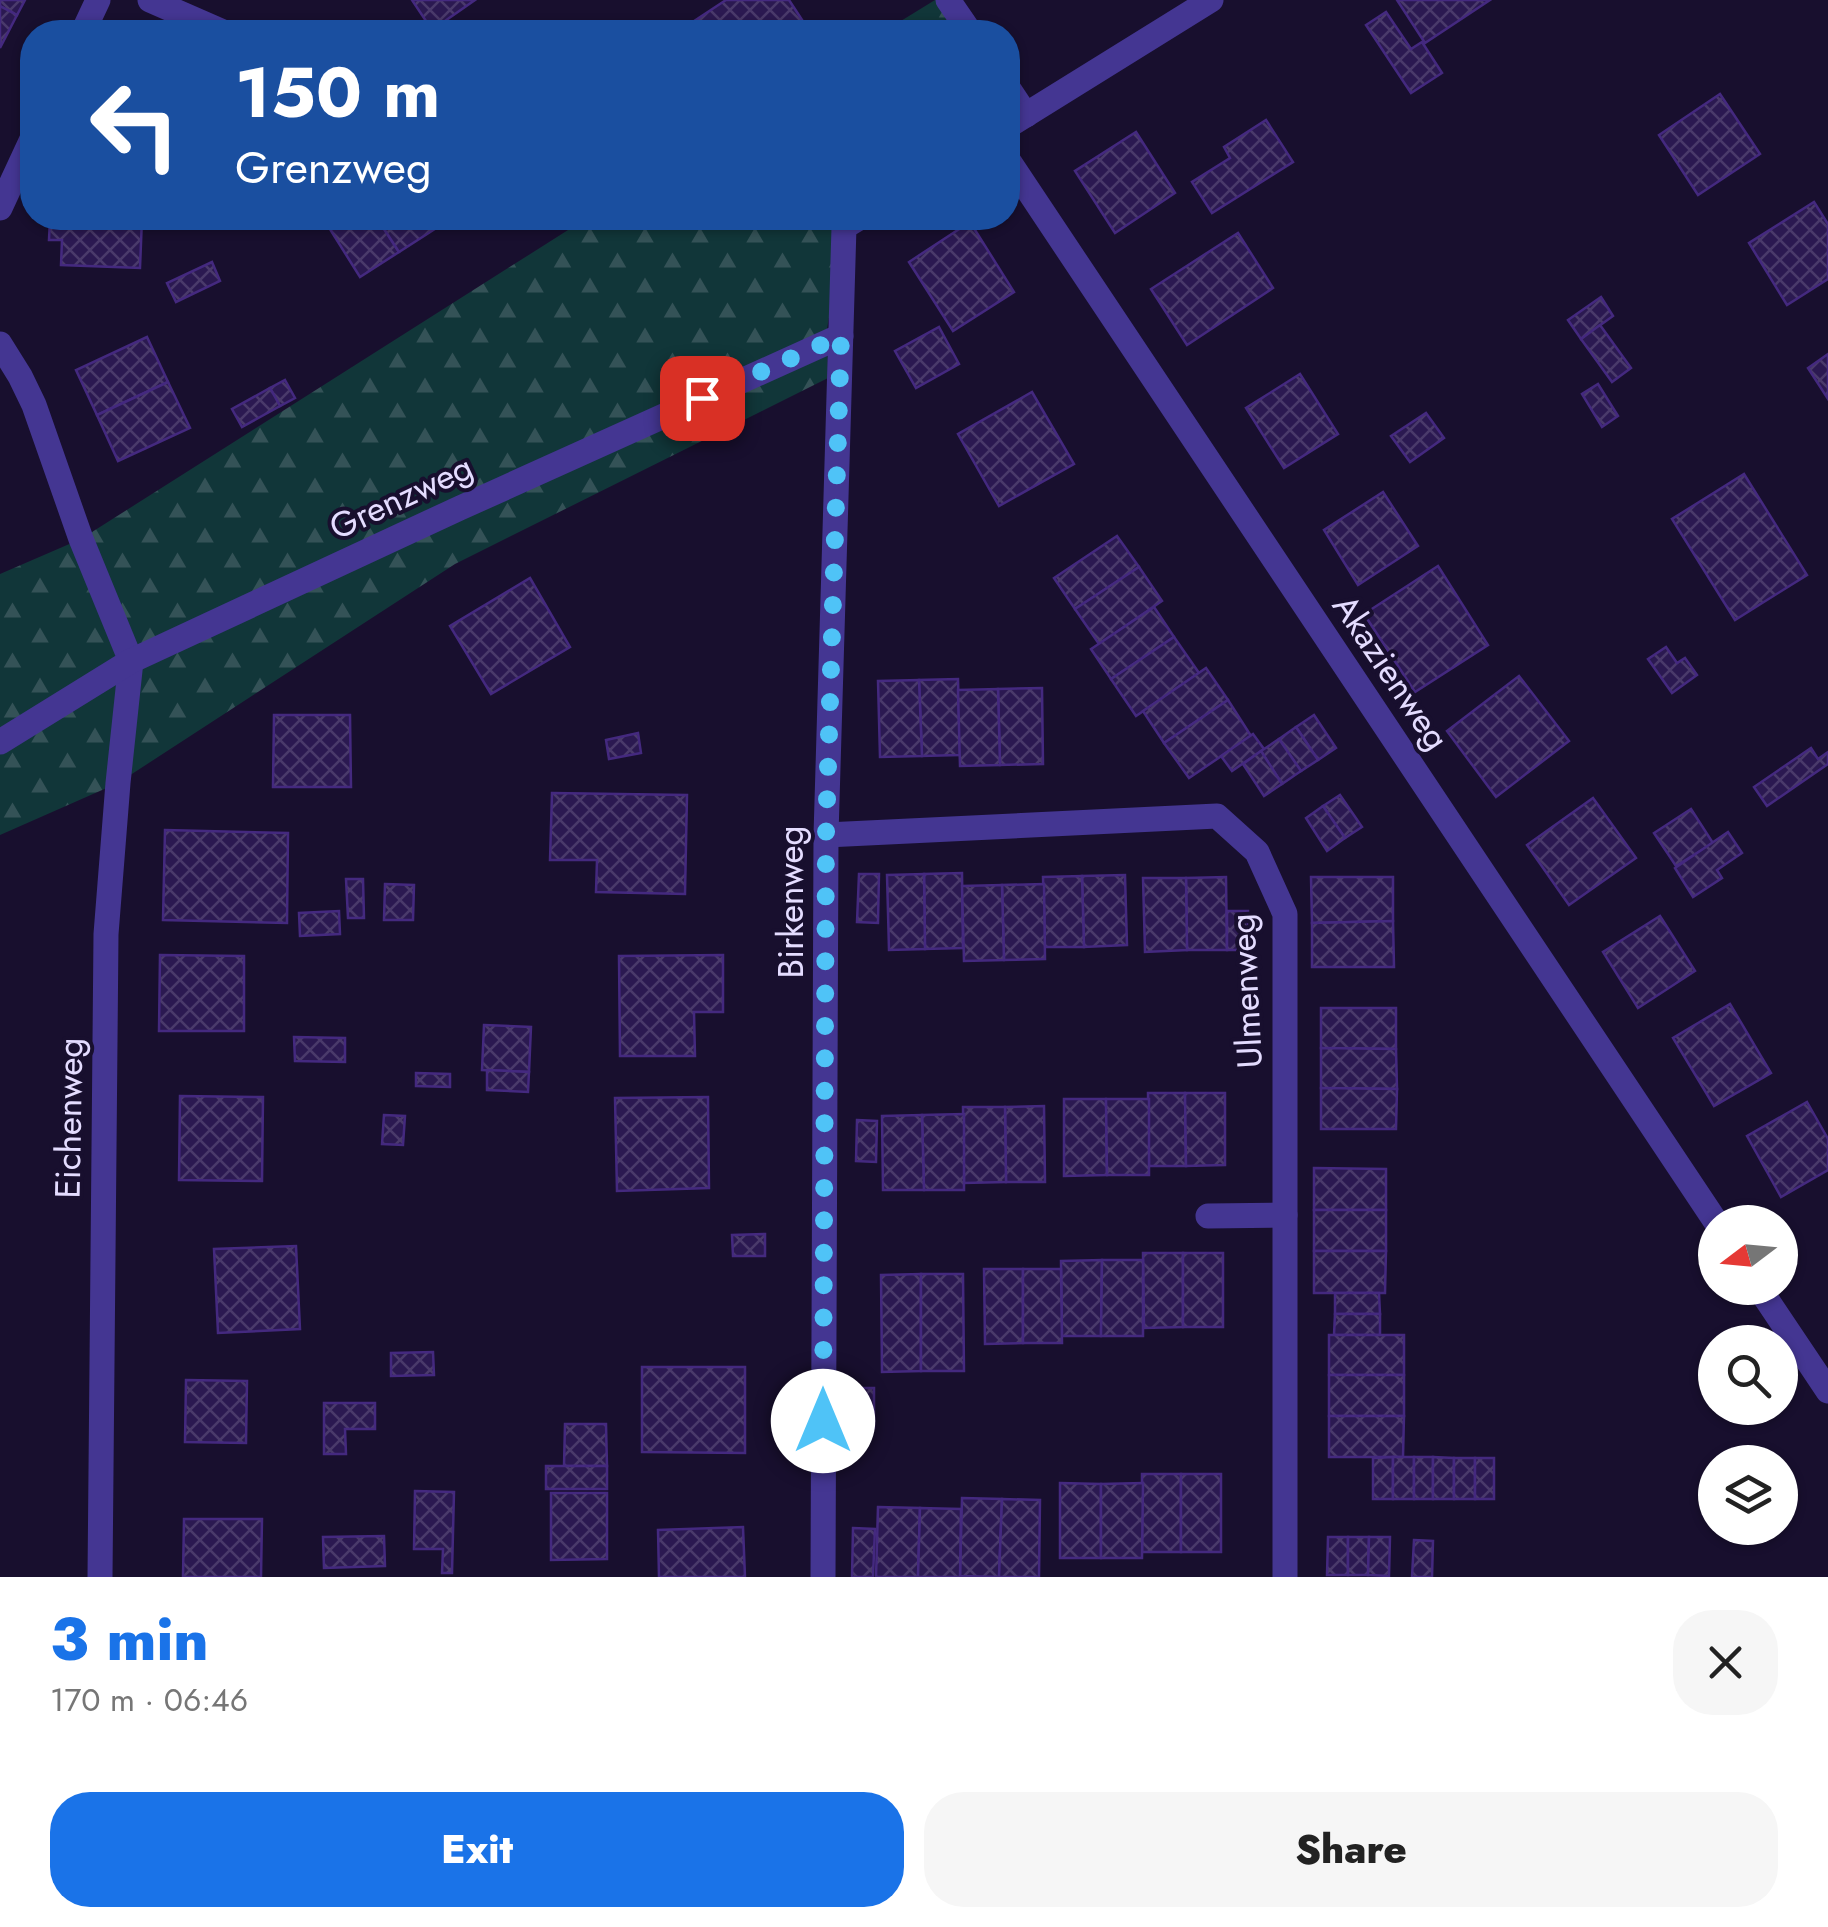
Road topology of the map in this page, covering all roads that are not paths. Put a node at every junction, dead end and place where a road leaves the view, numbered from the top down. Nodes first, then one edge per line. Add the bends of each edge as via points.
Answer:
1 (150, 0) edge
2 (1211, 0) edge
3 (195, 20) edge
4 (1020, 118) edge
5 (20, 165) edge
6 (1020, 178) edge
7 (0, 208) edge
8 (851, 230) edge
9 (841, 336) junction
10 (0, 344) edge
11 (131, 661) junction
12 (0, 742) edge
13 (826, 834) junction
14 (1705, 1205) edge
15 (1285, 1215) junction
16 (1208, 1216) dead end
17 (1770, 1305) edge
18 (1828, 1391) edge
19 (100, 1577) edge
20 (822, 1577) edge
21 (1286, 1577) edge

1 - 3 street
2 - 4 street
5 - 7 street
6 - 14 street, Akazienweg
8 - 9 street, Birkenweg
9 - 11 street, Grenzweg
9 - 13 street, Birkenweg
10 - 11 street via 34,406
11 - 12 street, Grenzweg
11 - 19 street, Eichenweg via 106,934
13 - 15 street, Ulmenweg via 1217,816 1257,852 1285,914
13 - 20 street, Birkenweg
15 - 16 street
15 - 21 street, Ulmenweg
17 - 18 street

